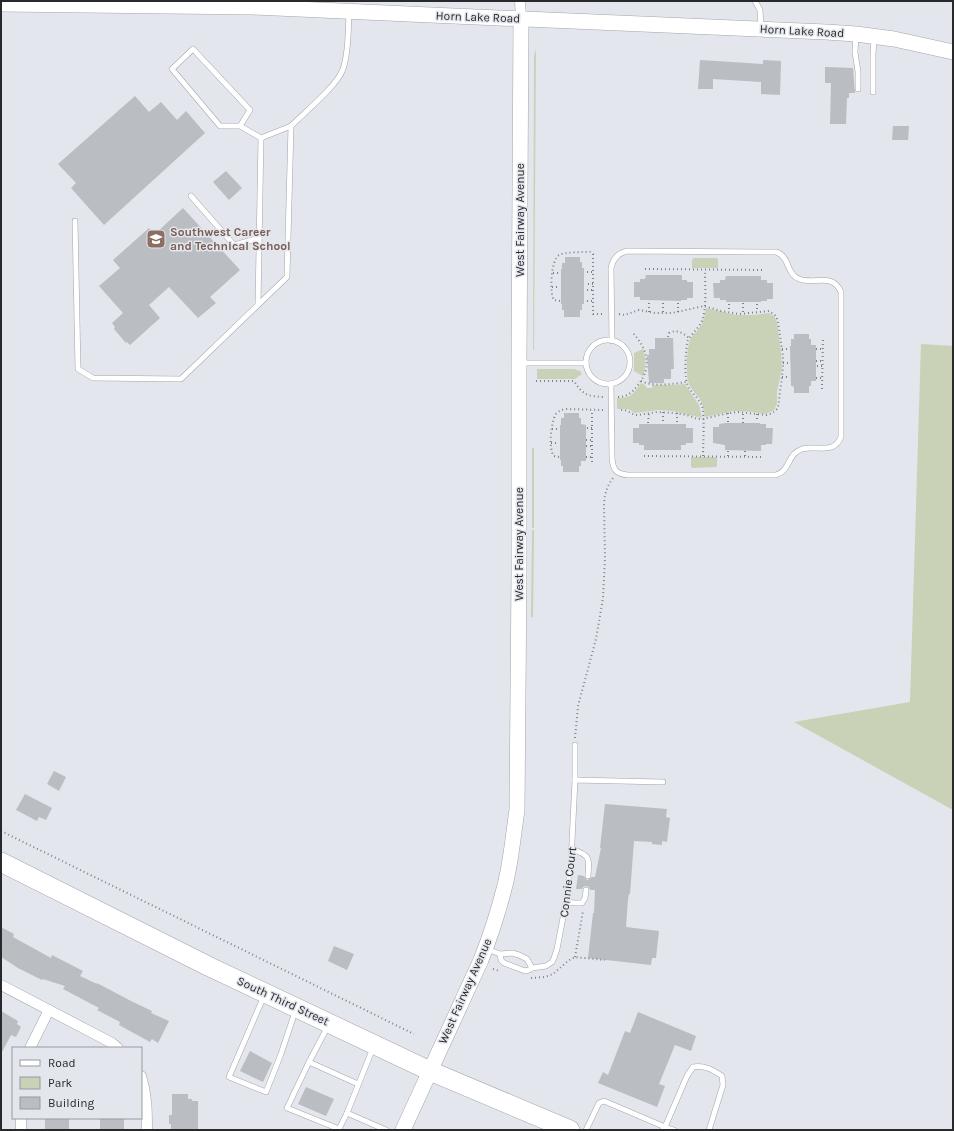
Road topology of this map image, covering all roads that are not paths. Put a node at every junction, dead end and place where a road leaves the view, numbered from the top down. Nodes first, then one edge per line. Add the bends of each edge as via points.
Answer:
1 (520, 1) edge
2 (756, 1) edge
3 (1, 4) edge
4 (349, 12) junction
5 (521, 19) junction
6 (762, 29) junction
7 (856, 34) junction
8 (875, 36) junction
9 (953, 52) edge
10 (858, 89) dead end
11 (873, 92) dead end
12 (240, 126) junction
13 (291, 126) junction
14 (262, 138) junction
15 (191, 196) dead end
16 (75, 221) dead end
17 (260, 238) junction
18 (258, 304) junction
19 (612, 341) junction
20 (519, 363) junction
21 (586, 363) junction
22 (611, 384) junction
23 (575, 746) road end
24 (575, 780) junction
25 (663, 782) dead end
26 (572, 849) junction
27 (1, 862) edge
28 (588, 876) dead end
29 (586, 890) dead end
30 (566, 902) junction
31 (486, 948) junction
32 (500, 954) junction
33 (532, 968) junction
34 (1, 985) edge
35 (265, 993) junction
36 (296, 1008) junction
37 (49, 1010) junction
38 (329, 1023) junction
39 (374, 1044) junction
40 (30, 1047) edge
41 (117, 1047) edge
42 (309, 1062) junction
43 (430, 1071) junction
44 (142, 1079) edge
45 (358, 1084) junction
46 (347, 1114) junction
47 (21, 1119) edge
48 (664, 1128) edge
49 (566, 1129) edge
50 (21, 1130) edge
51 (147, 1130) edge
52 (386, 1130) edge
53 (403, 1130) edge
54 (586, 1130) edge
55 (674, 1130) edge
56 (709, 1130) edge

1 - 5 street, West Fairway Avenue
2 - 6 lane via 760,10
3 - 4 street, Horn Lake Road via 244,7
4 - 5 street, Horn Lake Road
4 - 13 lane via 343,71 335,83
5 - 6 street, Horn Lake Road
5 - 20 street, West Fairway Avenue
6 - 7 street, Horn Lake Road
7 - 8 street, Horn Lake Road
7 - 10 lane
8 - 9 street, Horn Lake Road
8 - 11 lane
12 - 12 lane via 250,110 193,49 172,69 220,126
12 - 14 lane
13 - 14 lane
13 - 18 lane via 286,277
14 - 17 lane
15 - 17 lane via 234,245
16 - 18 lane via 78,369 93,378 181,379
17 - 18 lane
19 - 21 lane via 603,341 594,346
19 - 22 lane via 624,348 630,361 624,378
19 - 22 lane via 611,268 615,257 622,252 776,252 784,255 790,270 798,279 832,281 841,292 841,437 837,444 829,448 801,449 792,456 783,471 776,474 618,473 613,465 612,455
20 - 21 lane
20 - 31 street, West Fairway Avenue via 517,810 504,888
21 - 22 lane via 595,380
23 - 24 lane, Connie Court
24 - 25 lane
24 - 26 lane, Connie Court
26 - 28 lane via 587,857
26 - 30 lane, Connie Court
27 - 35 highway, South Third Street
29 - 30 lane via 582,903
30 - 33 lane, Connie Court via 553,960 546,966
31 - 32 lane, Connie Court
31 - 43 street, West Fairway Avenue
32 - 33 lane, Connie Court via 519,955 527,959
32 - 33 lane, Connie Court via 504,963 522,971
34 - 37 street
35 - 36 highway, South Third Street
35 - 36 lane via 229,1078 266,1092
36 - 38 highway, South Third Street
37 - 40 street
37 - 41 street
38 - 39 highway, South Third Street
38 - 42 lane
39 - 43 highway, South Third Street
39 - 45 lane
42 - 45 lane
42 - 46 lane via 287,1108 339,1129
43 - 49 highway, South Third Street
43 - 53 street, West Fairway Avenue
44 - 51 street via 147,1098
45 - 46 lane
46 - 52 lane
47 - 50 street
48 - 54 lane via 604,1102 599,1103
48 - 55 lane
48 - 56 lane via 687,1076 693,1067 700,1066 722,1076 723,1085

